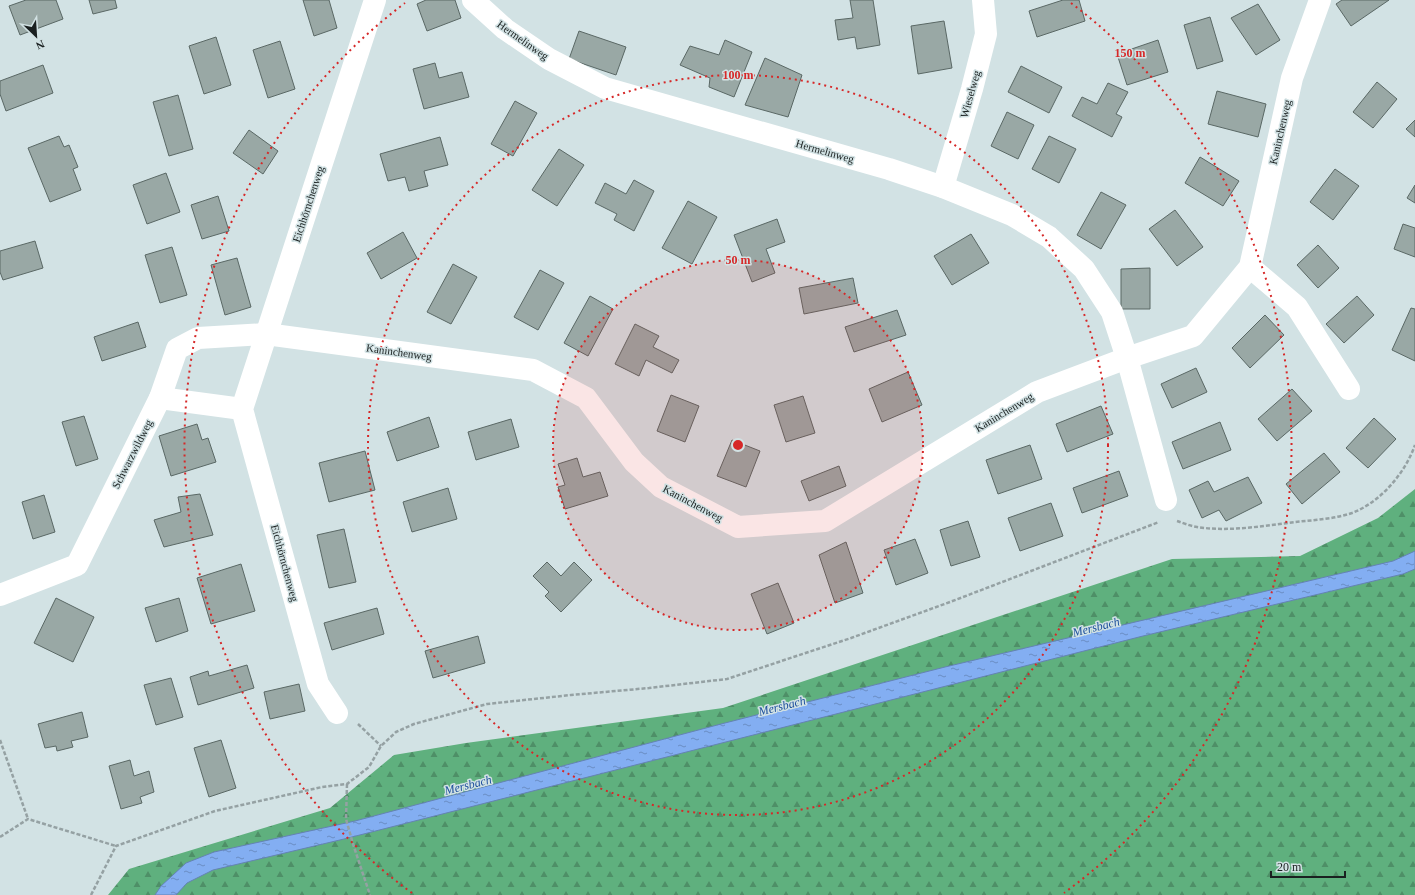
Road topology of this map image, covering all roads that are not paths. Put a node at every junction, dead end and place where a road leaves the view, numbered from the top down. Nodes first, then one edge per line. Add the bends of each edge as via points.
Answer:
1 (375, 0) edge
2 (473, 0) edge
3 (983, 0) edge
4 (1320, 0) edge
5 (943, 186) junction
6 (1250, 267) junction
7 (266, 334) junction
8 (1127, 358) junction
9 (1349, 389) dead end
10 (160, 398) junction
11 (242, 409) junction
12 (1166, 500) dead end
13 (0, 595) edge
14 (337, 713) road end

1 - 7 street, Eichhörnchenweg
2 - 5 street, Hermelinweg via 505,29 549,59 605,88
3 - 5 street, Wieselweg via 986,34
4 - 6 street, Kaninchenweg via 1292,78
5 - 8 street, Hermelinweg via 1012,215 1049,237 1084,268 1112,312
6 - 8 street, Kaninchenweg via 1193,336
6 - 9 street via 1297,307
7 - 8 street, Kaninchenweg via 533,370 586,398 634,462 661,487 738,527 824,521 1037,392
7 - 10 street, Schwarzwildweg via 198,338 177,349
7 - 11 street, Eichhörnchenweg
8 - 12 street
10 - 11 street
10 - 13 street, Schwarzwildweg via 76,565
11 - 14 street, Eichhörnchenweg via 318,684

